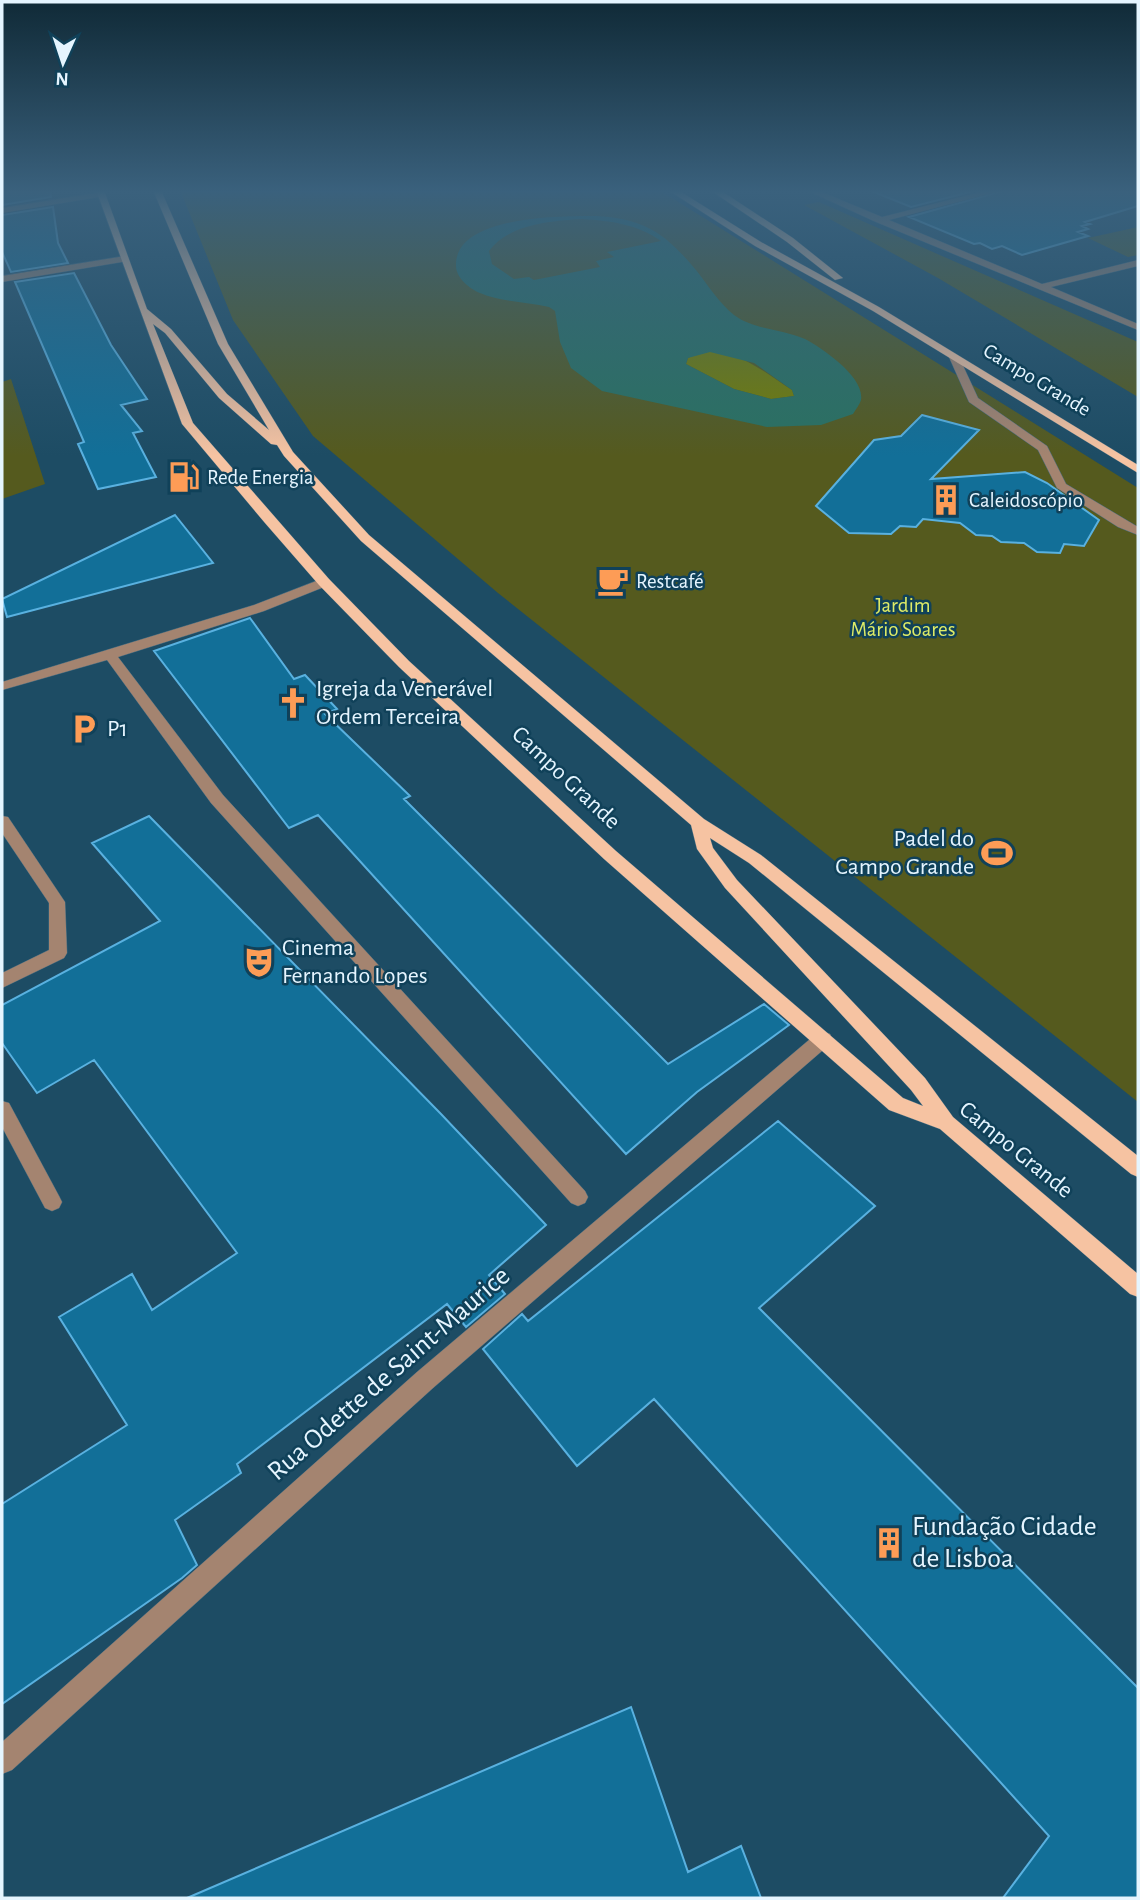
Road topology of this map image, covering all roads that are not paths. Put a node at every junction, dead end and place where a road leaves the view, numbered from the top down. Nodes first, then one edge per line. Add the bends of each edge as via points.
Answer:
1 (132, 279) edge
2 (195, 279) edge
3 (821, 279) edge
4 (838, 279) edge
5 (1020, 279) edge
6 (1074, 279) edge
7 (1040, 287) junction
8 (876, 309) junction
9 (143, 310) junction
10 (1138, 316) edge
11 (1122, 319) junction
12 (1138, 327) edge
13 (954, 357) junction
14 (288, 454) junction
15 (1138, 470) edge
16 (1138, 531) edge
17 (324, 582) junction
18 (110, 655) junction
19 (2, 686) edge
20 (2, 821) edge
21 (698, 823) junction
22 (2, 981) edge
23 (823, 1039) junction
24 (2, 1109) edge
25 (947, 1123) junction
26 (1138, 1168) edge
27 (578, 1197) dead end
28 (52, 1202) dead end
29 (1138, 1287) edge
30 (2, 1760) edge

1 - 9 main road, Campo Grande
2 - 14 main road, Campo Grande via 223,344
3 - 8 main road, Campo Grande
4 - 8 main road, Campo Grande
5 - 7 street
6 - 7 street
7 - 11 street
8 - 13 main road, Campo Grande
9 - 14 main road via 168,331 223,396
9 - 17 main road, Campo Grande via 188,424
10 - 11 street
11 - 12 street
13 - 15 main road, Campo Grande
13 - 16 street via 973,400 1043,448 1061,486
14 - 21 main road, Campo Grande via 365,538
17 - 18 street via 259,608
17 - 23 main road, Campo Grande via 404,664 610,855
18 - 19 street
18 - 27 street via 217,799
20 - 22 street via 57,902 58,953
21 - 25 main road via 705,849 730,884 918,1084
21 - 26 main road, Campo Grande via 755,859
23 - 25 main road, Campo Grande via 896,1104
23 - 30 street, Rua Odette de Saint-Maurice via 425,1380
24 - 28 street
25 - 29 main road, Campo Grande

